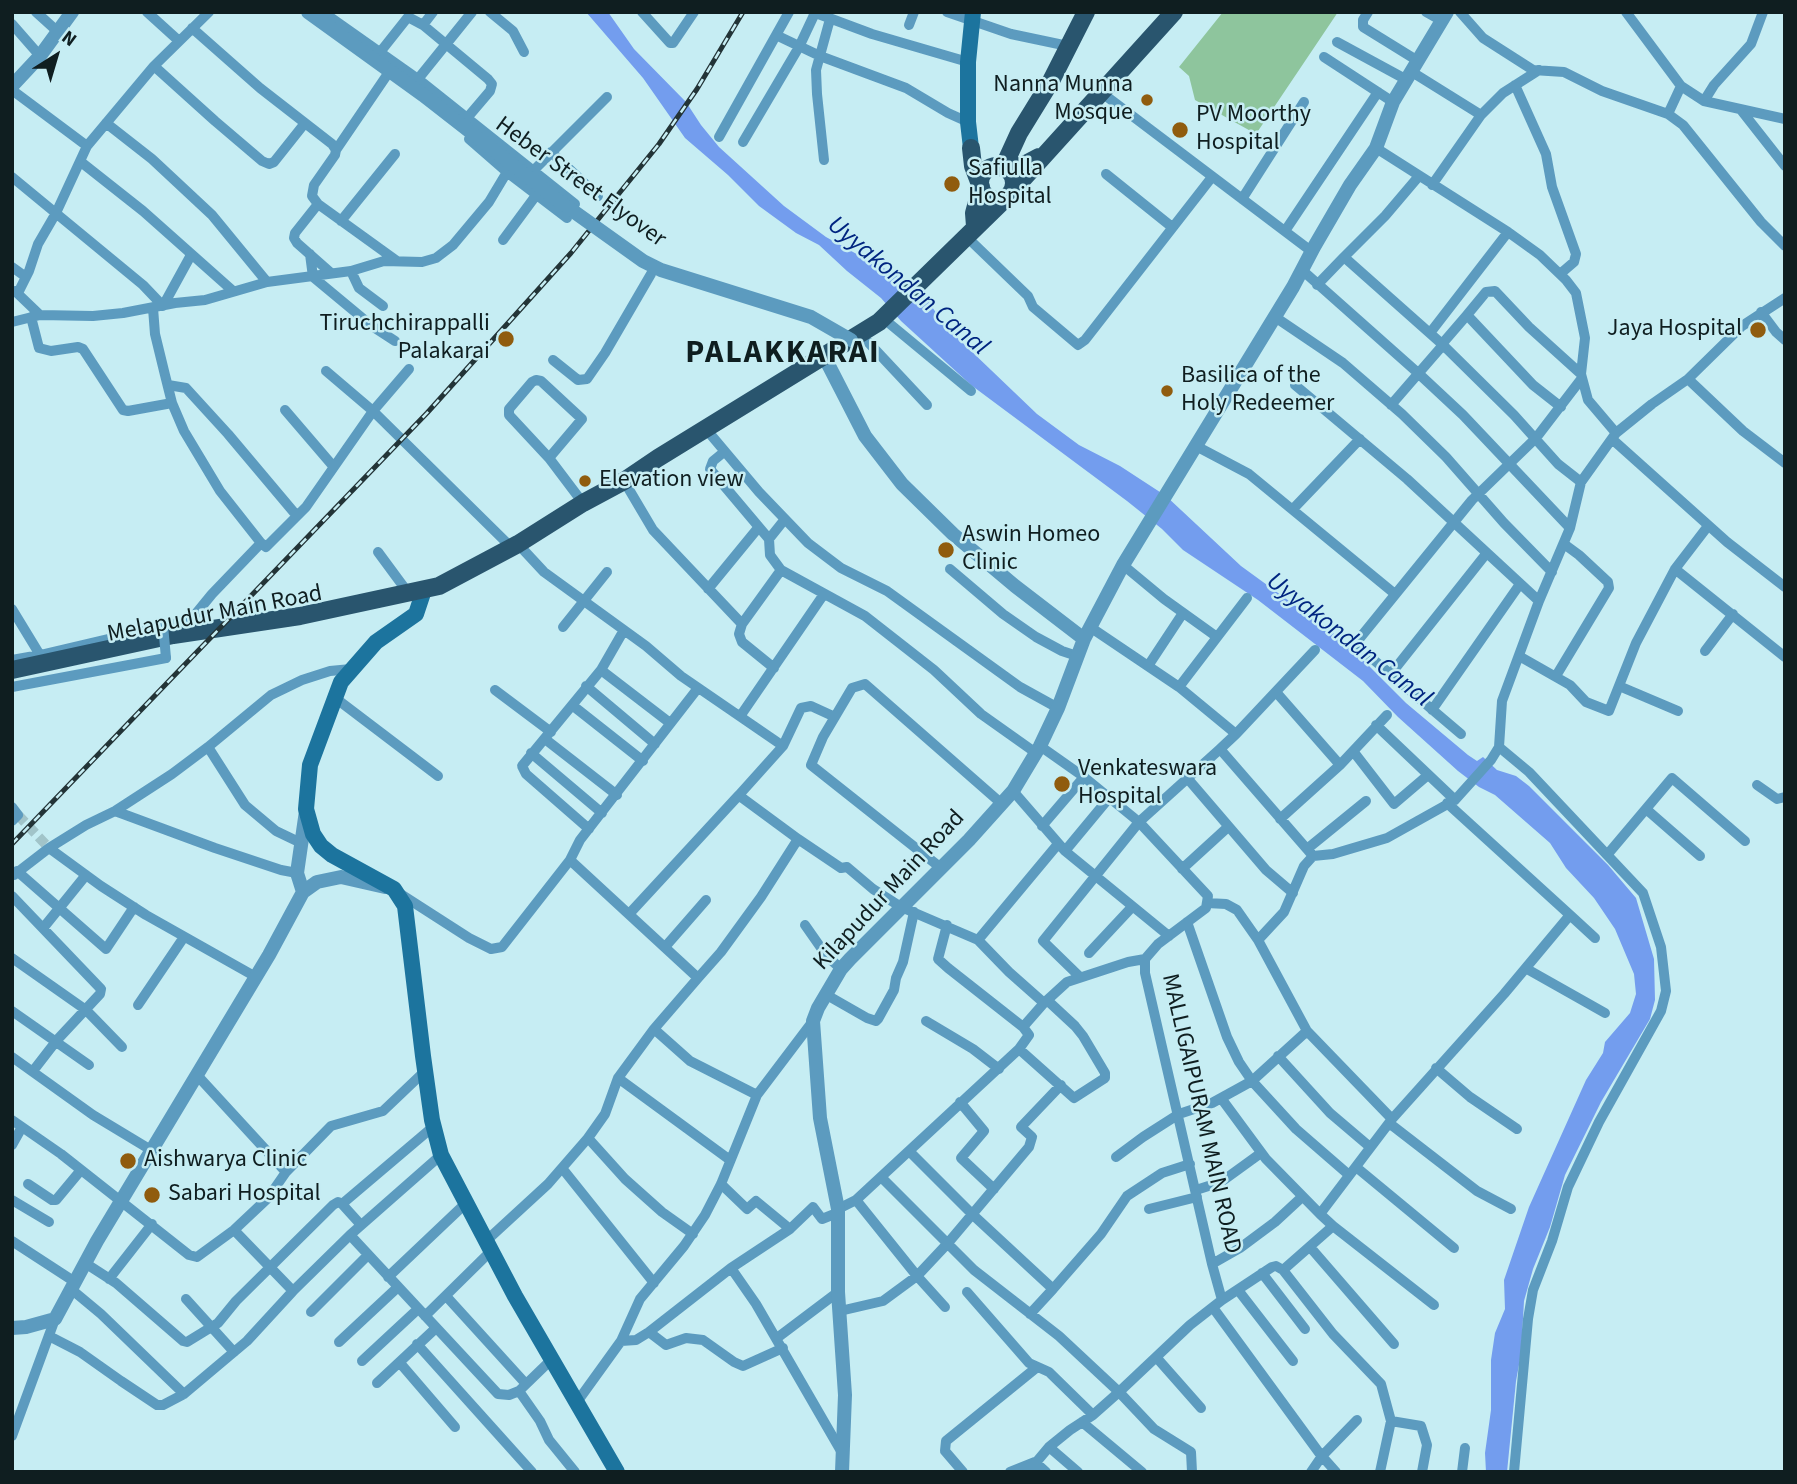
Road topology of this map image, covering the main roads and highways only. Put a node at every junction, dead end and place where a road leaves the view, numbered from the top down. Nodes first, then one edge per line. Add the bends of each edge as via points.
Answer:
1 (1086, 12) edge
2 (1174, 12) edge
3 (972, 16) edge
4 (971, 148) junction
5 (1042, 156) junction
6 (998, 167) junction
7 (981, 187) junction
8 (1010, 194) junction
9 (972, 235) junction
10 (417, 592) junction
11 (12, 670) edge
12 (12, 679) edge
13 (611, 1469) edge

1 - 6 main road via 1051,81
2 - 5 main road
3 - 4 main road via 968,62
4 - 6 main road
4 - 7 main road
5 - 6 main road via 1022,166
5 - 8 main road
6 - 7 main road via 985,172
6 - 8 main road via 1014,179
7 - 8 main road via 991,199
7 - 9 main road
8 - 9 main road
9 - 10 main road, Melapudur Main Road via 860,341 514,546 439,586
10 - 11 main road, Melapudur Main Road via 173,635
10 - 12 main road, Melapudur Main Road via 377,609
10 - 13 main road via 416,614 376,642 341,681 310,765 306,809 321,846 394,889 405,906 412,984 441,1155

